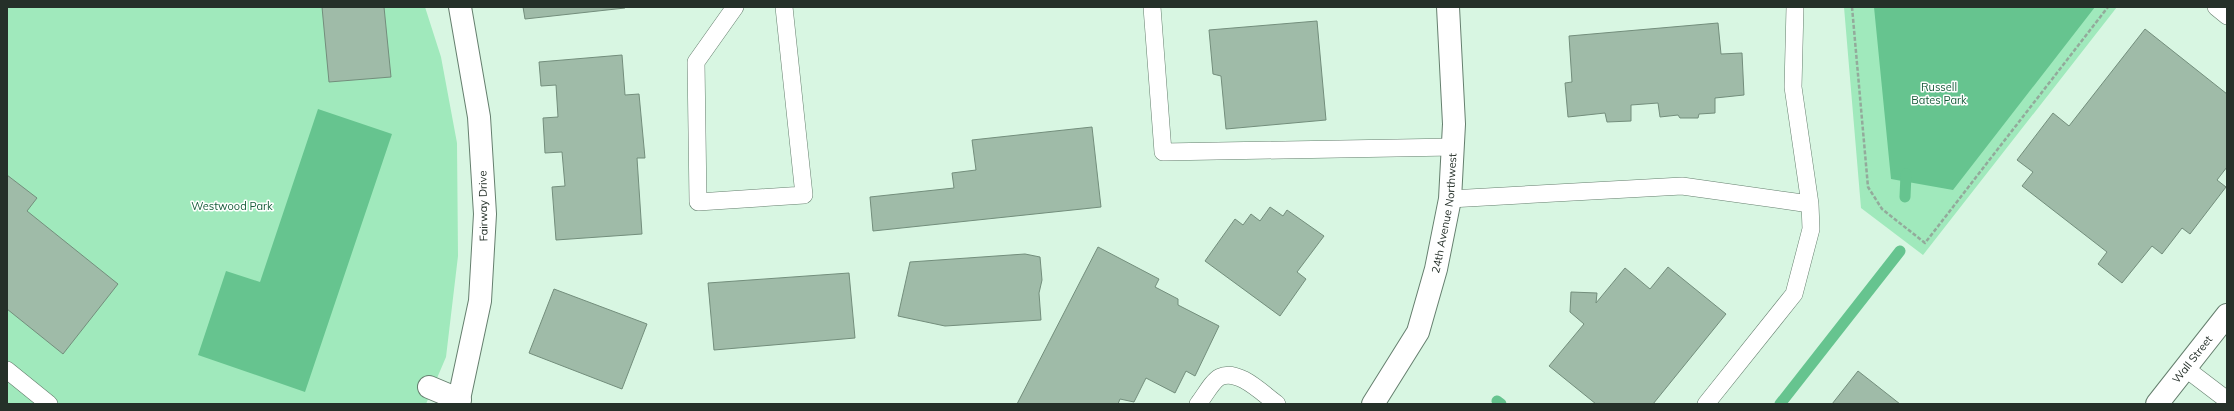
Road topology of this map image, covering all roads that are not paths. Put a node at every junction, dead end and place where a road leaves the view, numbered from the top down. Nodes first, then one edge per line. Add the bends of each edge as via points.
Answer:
1 (460, 7) edge
2 (735, 7) edge
3 (784, 7) edge
4 (1152, 7) edge
5 (1448, 7) edge
6 (1796, 7) edge
7 (2216, 7) edge
8 (2227, 16) edge
9 (1453, 147) junction
10 (1450, 199) junction
11 (1810, 204) junction
12 (2227, 314) edge
13 (2185, 368) junction
14 (7, 370) edge
15 (429, 387) dead end
16 (2227, 400) edge
17 (459, 402) edge
18 (49, 404) edge
19 (1198, 404) edge
20 (1277, 404) edge
21 (1374, 404) edge
22 (1706, 404) edge
23 (2157, 404) edge

1 - 17 street, Fairway Drive via 479,117 485,214 480,301
2 - 3 lane via 696,62 698,202 804,195
4 - 9 lane via 1163,152
5 - 9 street, 24th Avenue Northwest via 1454,118
6 - 11 lane via 1793,87
7 - 8 lane
9 - 10 street, 24th Avenue Northwest
10 - 11 lane via 1682,186
10 - 21 street, 24th Avenue Northwest via 1436,269 1418,332
11 - 22 lane via 1810,229 1794,294
12 - 13 street, Wall Street
13 - 16 lane
13 - 23 street, Wall Street
14 - 18 lane
15 - 17 street
19 - 20 lane via 1219,377 1230,375 1243,380

